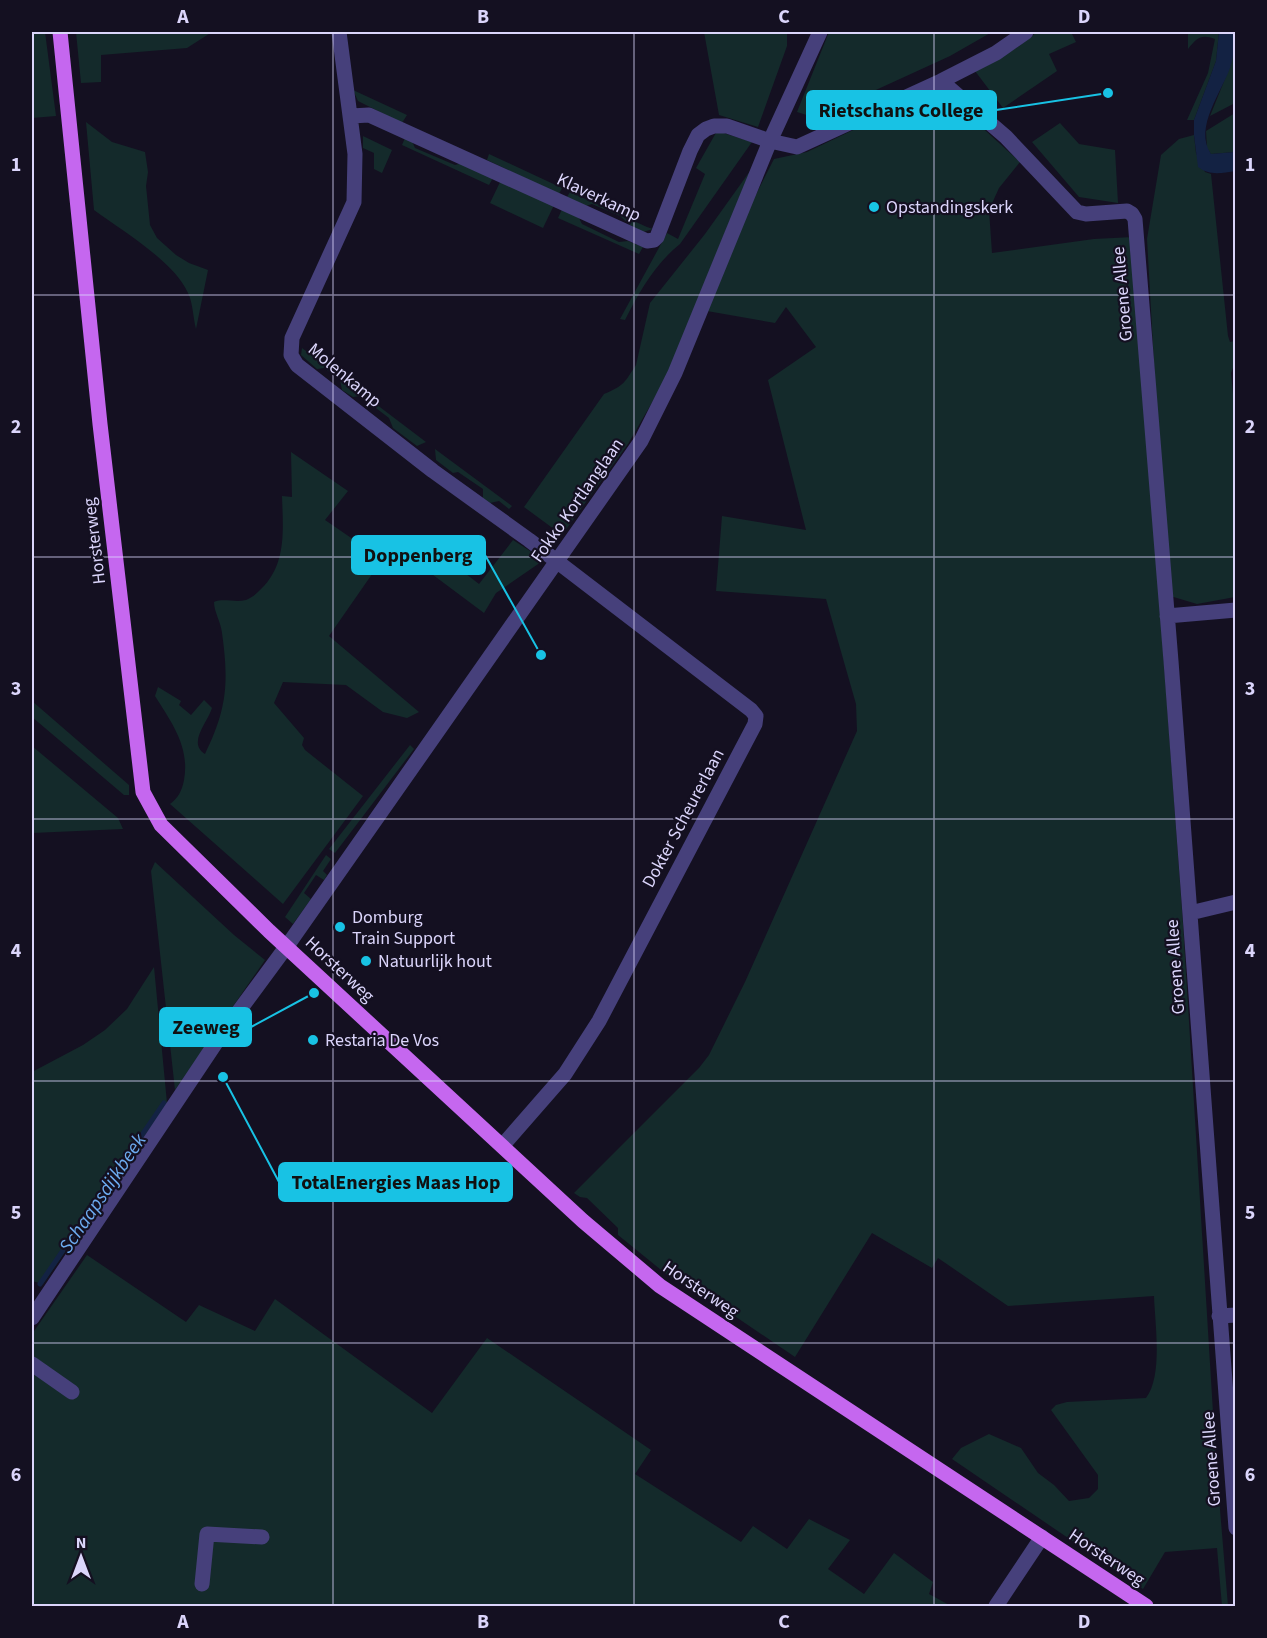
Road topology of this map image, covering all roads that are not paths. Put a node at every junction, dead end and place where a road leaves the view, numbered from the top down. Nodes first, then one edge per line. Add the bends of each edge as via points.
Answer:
1 (60, 32) edge
2 (339, 32) edge
3 (820, 32) edge
4 (1026, 32) edge
5 (941, 81) junction
6 (351, 116) junction
7 (770, 141) junction
8 (558, 563) junction
9 (1236, 610) edge
10 (1167, 616) junction
11 (1236, 902) edge
12 (1190, 913) junction
13 (286, 947) junction
14 (502, 1145) junction
15 (1236, 1315) edge
16 (1219, 1316) junction
17 (32, 1317) edge
18 (32, 1364) edge
19 (72, 1392) dead end
20 (1236, 1528) edge
21 (262, 1537) dead end
22 (1042, 1537) junction
23 (202, 1584) dead end
24 (996, 1606) edge
25 (1146, 1606) edge

1 - 13 main road, Horsterweg via 143,792 161,825
2 - 6 street, Molenkamp
3 - 7 street, Fokko Kortlanglaan
4 - 5 street, Klaverkamp
5 - 7 street, Klaverkamp via 797,147
5 - 10 street, Groene Allee via 1006,137 1077,212 1127,211 1135,219
6 - 7 street, Klaverkamp via 369,115 647,241 657,237 690,151 705,129 727,126
6 - 8 street, Molenkamp via 356,153 354,202 292,338 291,355 297,365 433,471
7 - 8 street, Fokko Kortlanglaan via 675,373 641,441
8 - 13 street, Fokko Kortlanglaan
8 - 14 street, Dokter Scheurerlaan via 756,716 599,1021 565,1074
9 - 10 street
10 - 12 street, Groene Allee
11 - 12 street
12 - 16 street, Groene Allee
13 - 14 main road, Horsterweg
13 - 17 street, Fokko Kortlanglaan via 219,1038
14 - 22 main road, Horsterweg via 660,1286
15 - 16 street
16 - 20 street, Groene Allee
18 - 19 street
21 - 23 street via 207,1534
22 - 24 street
22 - 25 main road, Horsterweg

